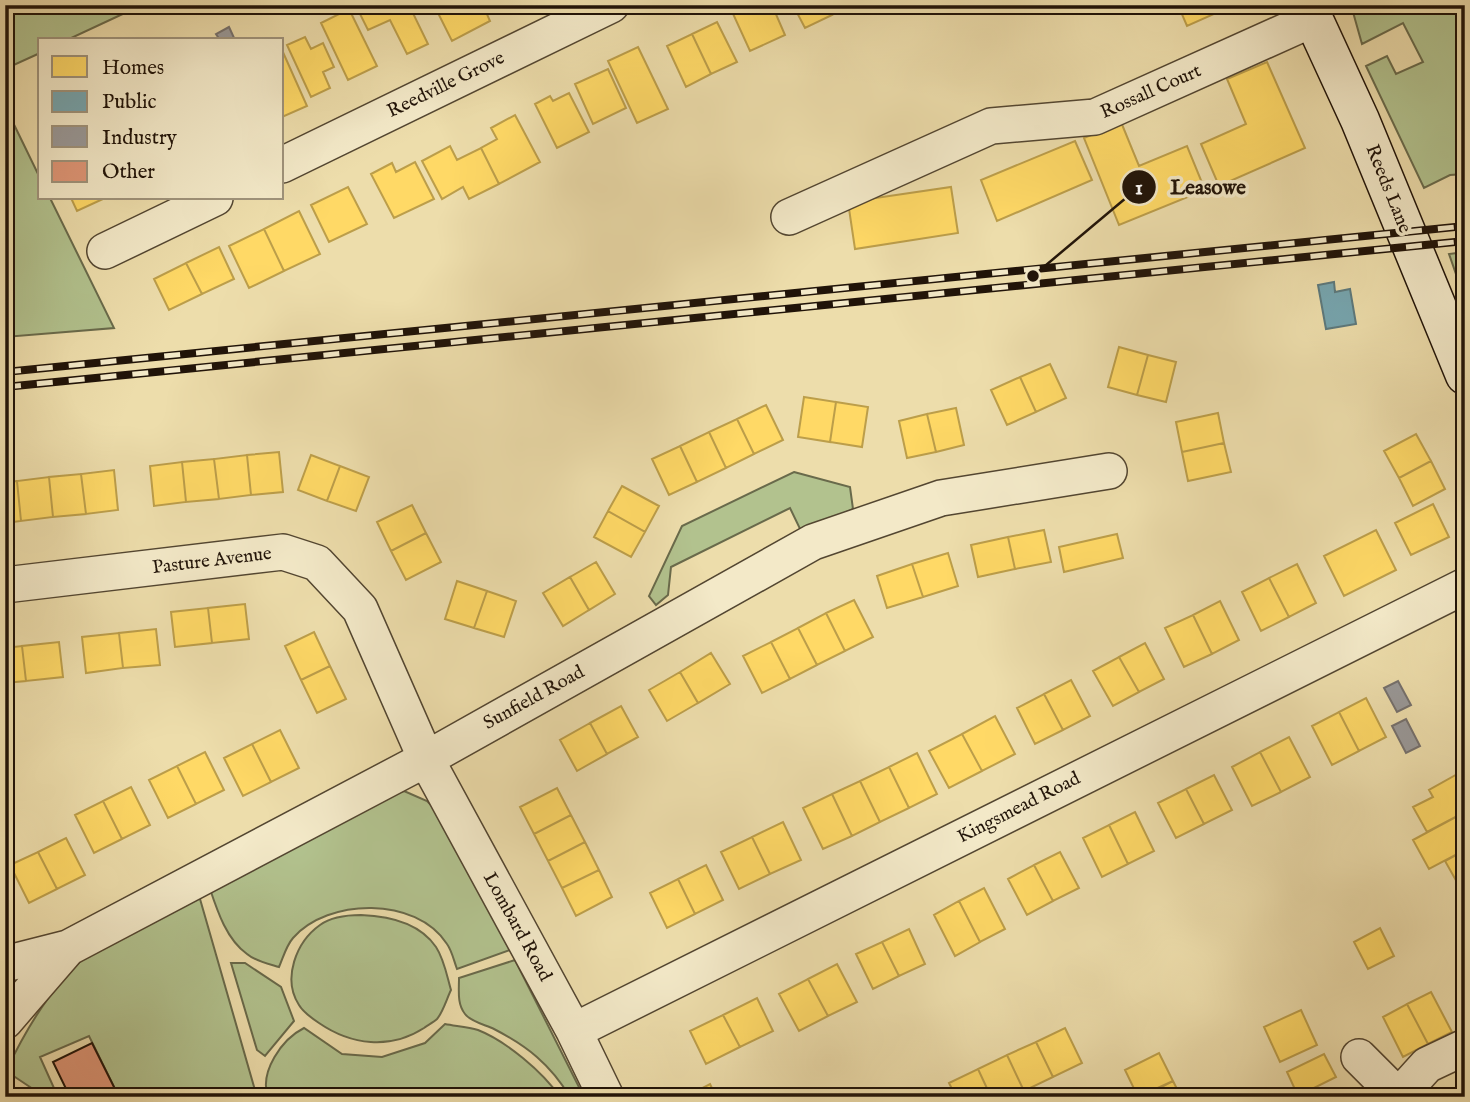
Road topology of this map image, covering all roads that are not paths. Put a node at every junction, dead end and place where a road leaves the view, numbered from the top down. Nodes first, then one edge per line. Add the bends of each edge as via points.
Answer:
1 (611, 5) edge
2 (1310, 12) edge
3 (284, 164) edge
4 (211, 200) edge
5 (789, 217) dead end
6 (105, 251) dead end
7 (1465, 375) edge
8 (1109, 471) dead end
9 (5, 586) edge
10 (1465, 586) edge
11 (426, 759) junction
12 (68, 948) junction
13 (5, 964) edge
14 (5, 1021) edge
15 (574, 1031) junction
16 (1465, 1047) edge
17 (1359, 1056) dead end
18 (1398, 1096) edge
19 (606, 1097) edge

1 - 3 street, Reedville Grove
2 - 5 street, Rossall Court via 1095,117 991,126
2 - 7 street, Reeds Lane via 1360,120
4 - 6 street
8 - 11 street, Sunfield Road via 940,498 813,542
9 - 11 street, Pasture Avenue via 283,552 317,563 360,609
10 - 15 street, Kingsmead Road
11 - 12 street, Sunfield Road
11 - 15 street, Lombard Road
12 - 13 street
12 - 14 street, Sunfield Road
15 - 19 street, Lombard Road
16 - 18 street via 1427,1065
17 - 18 street

